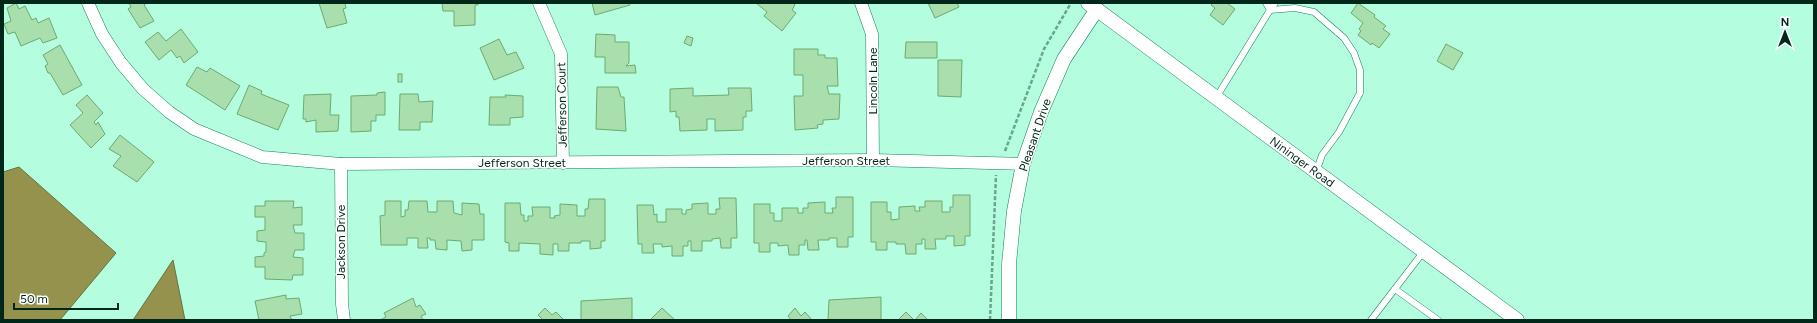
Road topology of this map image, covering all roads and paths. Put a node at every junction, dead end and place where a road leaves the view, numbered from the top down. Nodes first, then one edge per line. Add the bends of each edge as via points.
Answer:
1 (88, 3) edge
2 (539, 3) edge
3 (861, 3) edge
4 (1071, 3) edge
5 (1266, 3) edge
6 (1275, 3) edge
7 (1095, 5) edge
8 (1270, 10) junction
9 (1044, 49) dead end
10 (1216, 98) junction
11 (873, 160) junction
12 (563, 163) junction
13 (341, 164) junction
14 (1023, 164) junction
15 (1316, 172) junction
16 (1424, 251) junction
17 (1395, 289) junction
18 (344, 320) edge
19 (1009, 320) edge
20 (1371, 320) edge
21 (1438, 320) edge
22 (1517, 320) edge

1 - 13 street, Jefferson Street via 102,34 121,63 153,99 194,129 262,157
2 - 12 street, Jefferson Court via 561,54
3 - 11 street, Lincoln Lane via 872,34
4 - 9 path
5 - 8 lane
6 - 8 lane
7 - 10 street, Nininger Road
7 - 14 street, Pleasant Drive via 1064,59 1041,112
8 - 10 lane
8 - 15 lane via 1295,8 1314,12 1344,38 1354,53 1360,70 1360,93 1339,132 1322,155
10 - 15 street, Nininger Road
11 - 12 street, Jefferson Street
11 - 14 street, Jefferson Street
12 - 13 street, Jefferson Street
13 - 18 street, Jackson Drive
14 - 19 street, Pleasant Drive via 1014,211
15 - 16 street, Nininger Road
16 - 17 lane
16 - 22 street, Nininger Road
17 - 20 lane
17 - 21 lane

